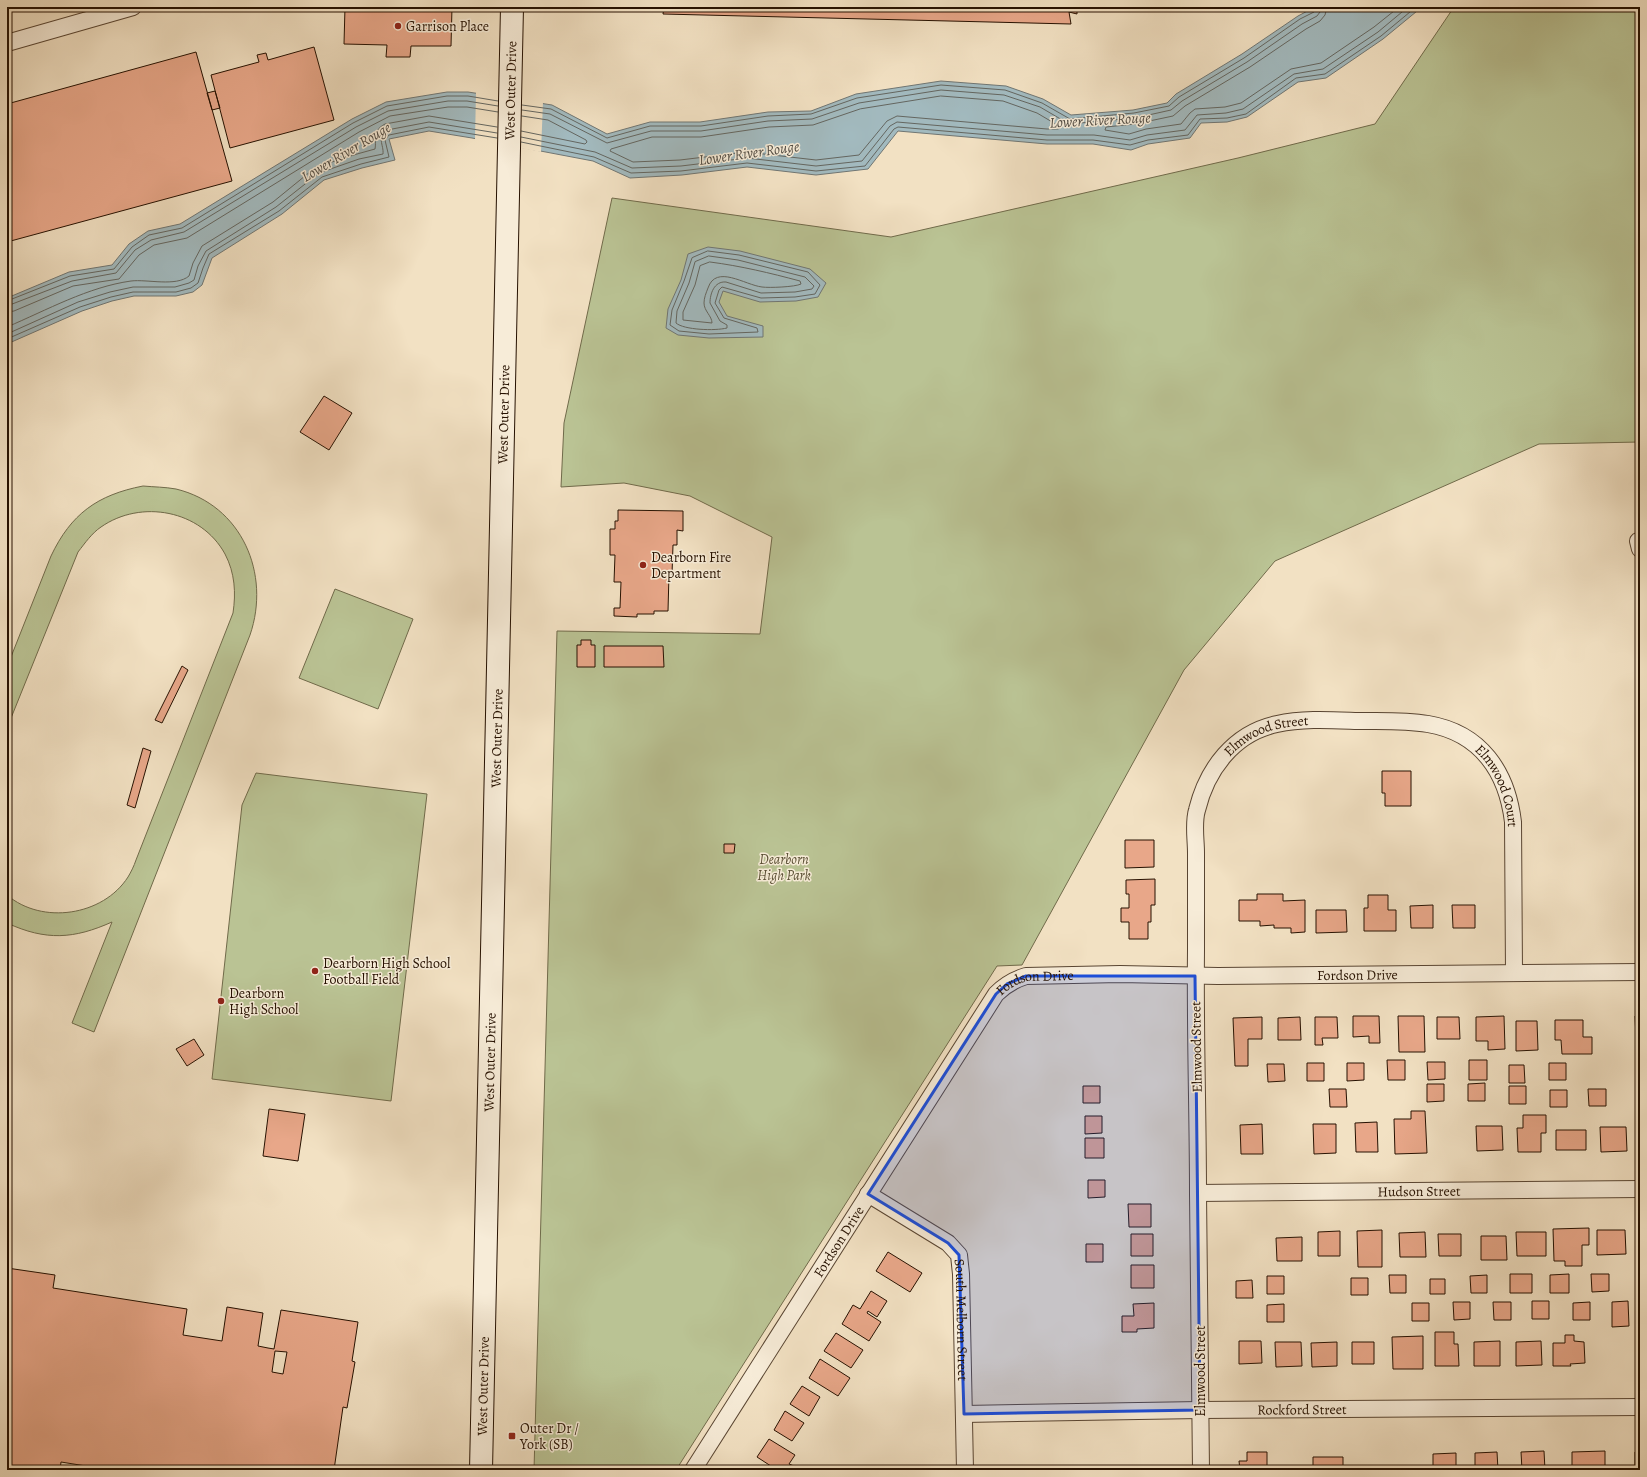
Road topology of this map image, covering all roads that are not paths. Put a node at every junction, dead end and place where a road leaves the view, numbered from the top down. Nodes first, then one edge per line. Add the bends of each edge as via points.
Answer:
1 (132, 7) edge
2 (512, 7) edge
3 (7, 43) edge
4 (1337, 721) joint
5 (1640, 972) edge
6 (1514, 973) junction
7 (1195, 976) junction
8 (1640, 1190) edge
9 (1198, 1193) junction
10 (868, 1194) junction
11 (1640, 1407) edge
12 (1200, 1410) junction
13 (964, 1414) junction
14 (481, 1470) edge
15 (693, 1470) edge
16 (964, 1470) edge
17 (1201, 1470) edge

1 - 3 street
2 - 14 main road, West Outer Drive
4 - 6 street, Elmwood Court via 1414,722 1444,727 1479,748 1499,772 1511,803 1513,822
4 - 7 street, Elmwood Street via 1298,721 1266,727 1234,745 1221,758 1210,775 1196,813
5 - 6 street, Fordson Drive
6 - 7 street, Fordson Drive
7 - 9 street, Elmwood Street
7 - 10 street, Fordson Drive via 1026,976 1007,984 996,994
8 - 9 street, Hudson Street
9 - 12 street, Elmwood Street
10 - 13 street, South Melborn Street via 948,1243 959,1255
10 - 15 street, Fordson Drive
11 - 12 street, Rockford Street
12 - 13 street, Rockford Street
12 - 17 street, Elmwood Street
13 - 16 street, South Melborn Street

